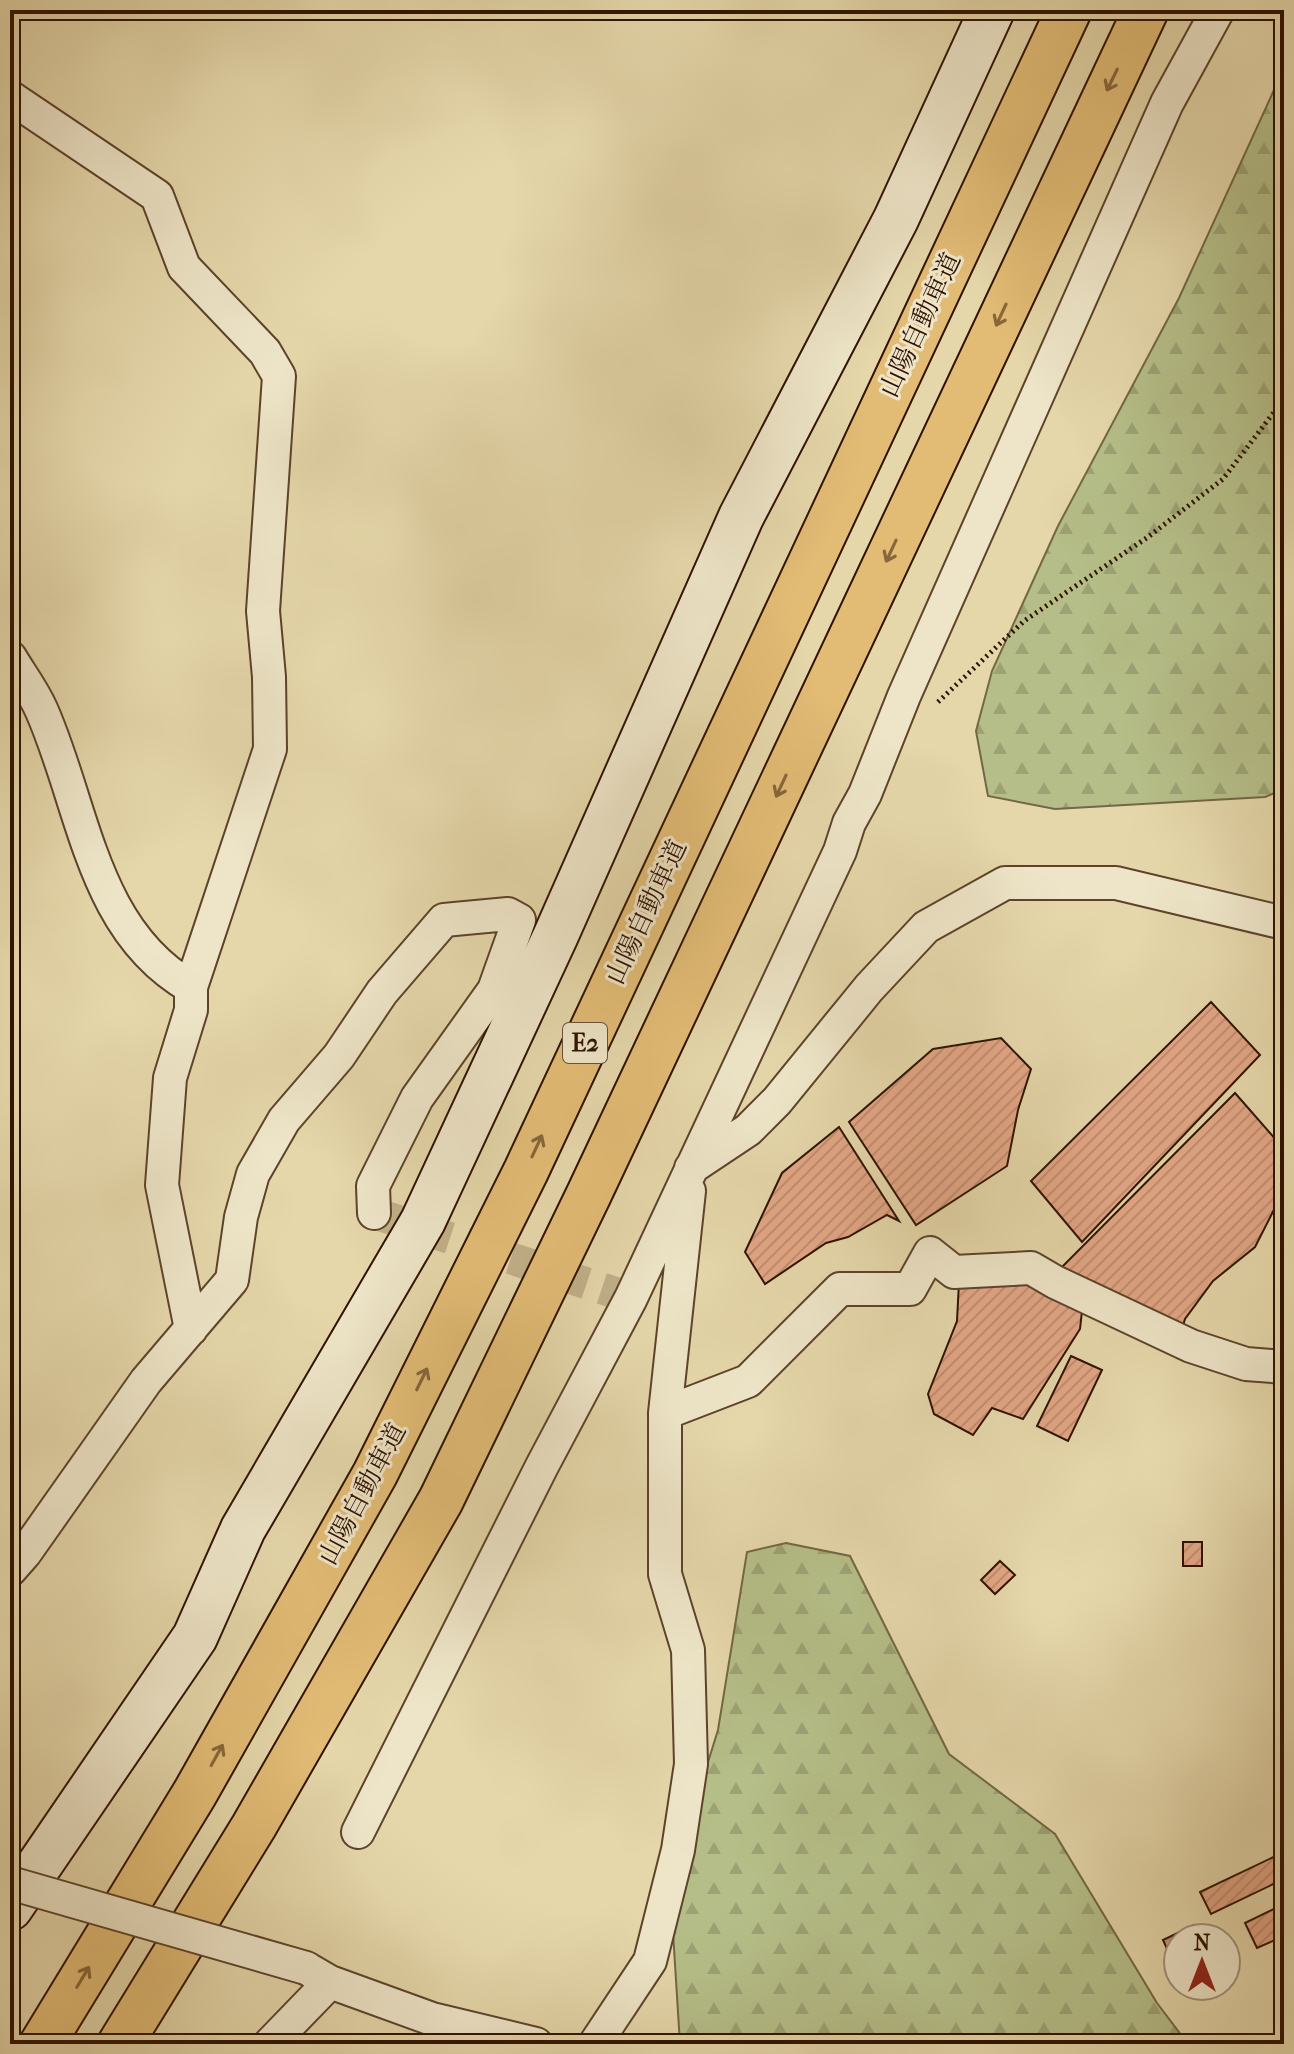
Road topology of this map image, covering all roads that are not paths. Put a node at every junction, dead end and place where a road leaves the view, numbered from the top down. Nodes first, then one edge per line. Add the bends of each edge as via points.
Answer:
1 (992, 10) edge
2 (1069, 10) edge
3 (1146, 10) edge
4 (1218, 10) edge
5 (10, 97) edge
6 (10, 657) edge
7 (1284, 923) edge
8 (191, 987) junction
9 (691, 1168) junction
10 (374, 1213) dead end
11 (191, 1329) junction
12 (1284, 1367) edge
13 (665, 1413) junction
14 (10, 1570) edge
15 (358, 1832) dead end
16 (10, 1883) edge
17 (10, 1908) edge
18 (318, 1975) junction
19 (428, 2031) edge
20 (42, 2044) edge
21 (120, 2044) edge
22 (270, 2044) edge
23 (536, 2044) edge
24 (595, 2044) edge

1 - 17 street via 896,219 741,517 423,1221 243,1529 195,1637
20 -> 2 highway, 山陽自動車道 / E2 via 195,1793 375,1474 526,1171
3 -> 21 highway via 441,1500 254,1826
4 - 9 street via 1167,103 840,851
5 - 8 street via 157,196 184,267 265,352 279,376 263,611 270,749
6 - 8 street via 41,709 101,883 133,936 174,978
7 - 9 street via 1116,883 1005,883 926,927 777,1101 748,1130
8 - 11 street via 191,1010 170,1078 162,1185
9 - 13 street
9 - 15 street via 631,1298
10 - 11 street via 373,1186 417,1098 494,990 519,920 508,914 444,920 284,1120 253,1174 232,1280
11 - 14 street via 146,1381
12 - 13 street via 1246,1364 1191,1346 1031,1268 954,1272 930,1253 910,1289 840,1289 748,1381
13 - 24 street via 665,1574 688,1650 691,1764 678,1850 650,1961
16 - 18 street, bridge
18 - 19 street
18 - 22 street
19 - 23 street

